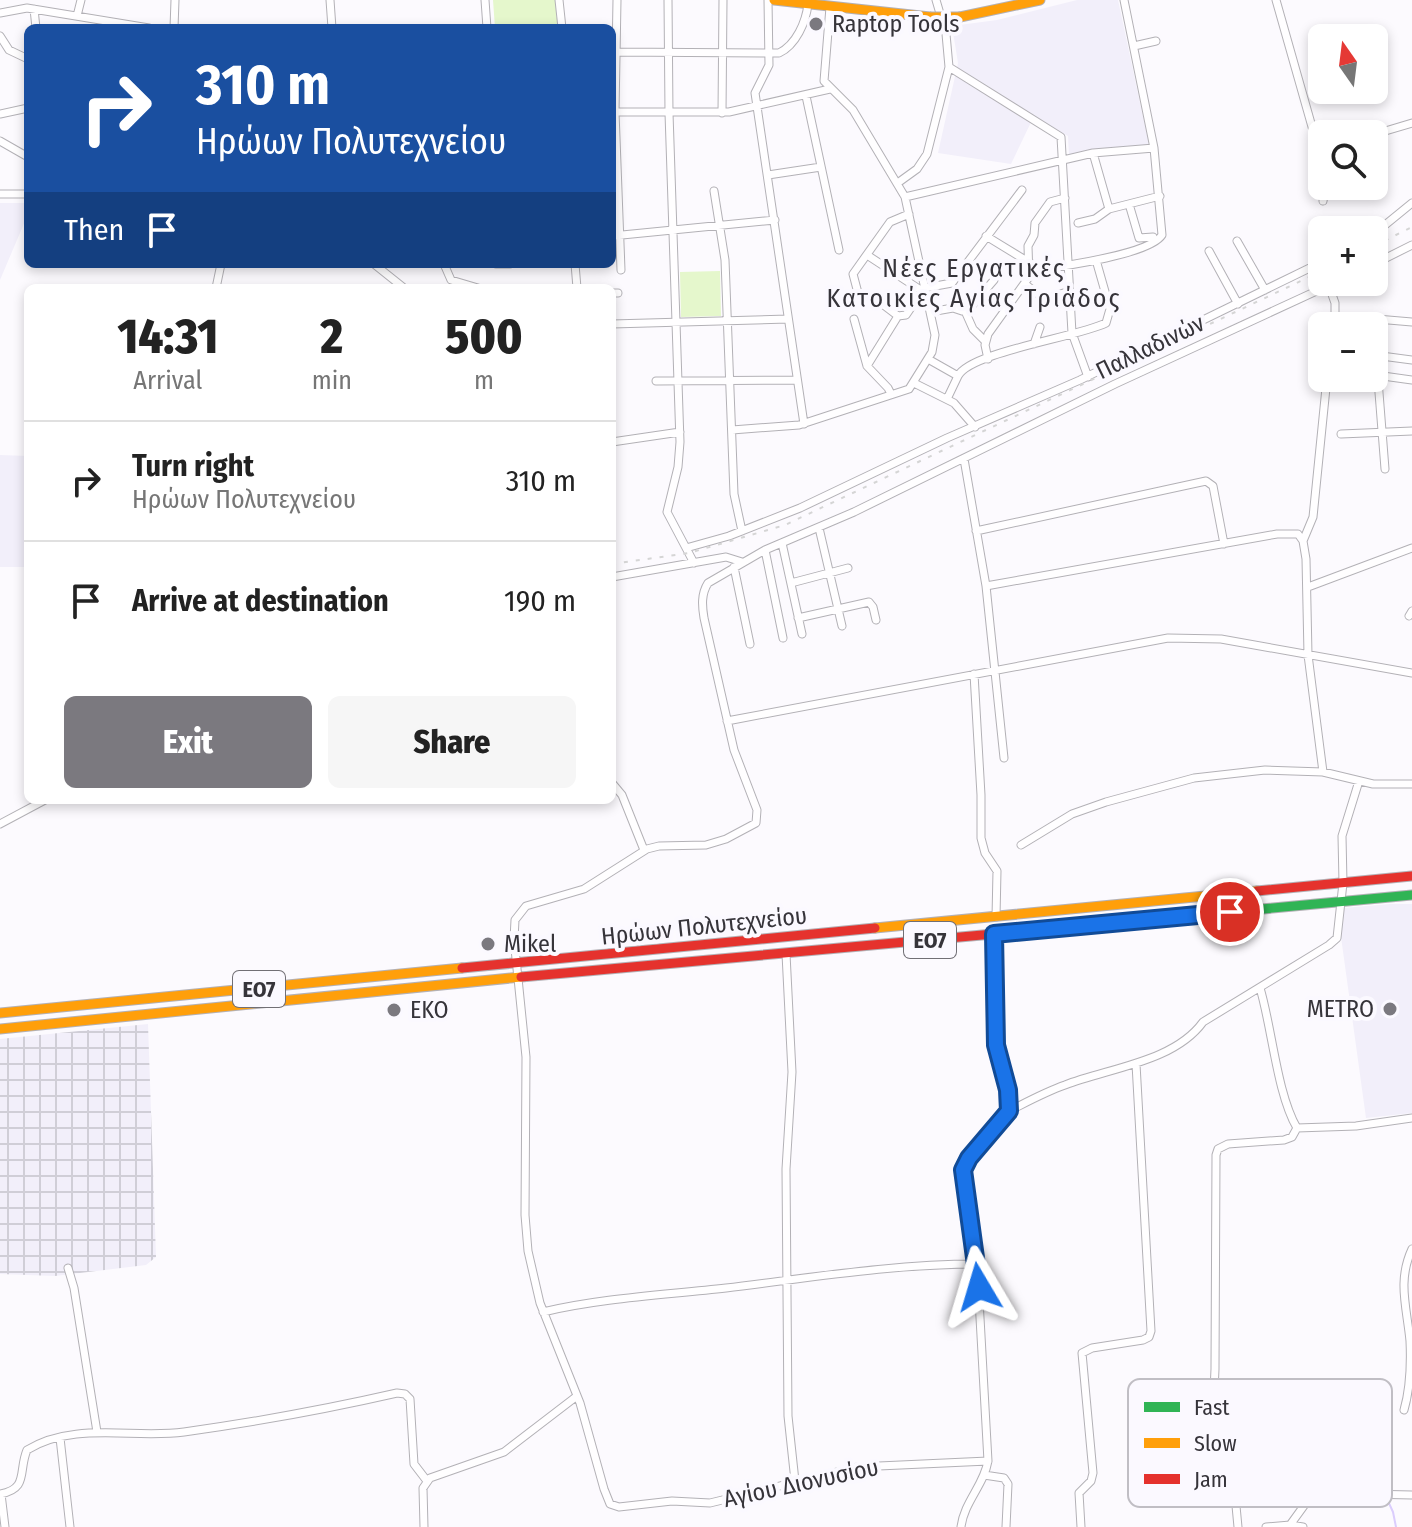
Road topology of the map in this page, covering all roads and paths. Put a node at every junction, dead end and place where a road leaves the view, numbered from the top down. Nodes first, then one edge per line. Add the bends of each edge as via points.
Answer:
1 (81, 0) edge
2 (175, 0) edge
3 (330, 0) edge
4 (485, 0) edge
5 (559, 0) edge
6 (617, 0) edge
7 (668, 0) edge
8 (723, 0) edge
9 (768, 0) edge
10 (774, 0) edge
11 (936, 0) edge
12 (1040, 0) edge
13 (1124, 0) edge
14 (1276, 0) edge
15 (814, 3) edge
16 (1011, 4) edge
17 (830, 7) junction
18 (34, 9) junction
19 (0, 13) edge
20 (77, 16) junction
21 (36, 24) edge
22 (125, 24) edge
23 (174, 24) edge
24 (332, 24) edge
25 (487, 24) edge
26 (562, 24) edge
27 (616, 24) edge
28 (0, 36) edge
29 (1156, 41) dead end
30 (1134, 46) junction
31 (616, 52) edge
32 (669, 52) junction
33 (722, 52) junction
34 (768, 53) junction
35 (24, 57) edge
36 (949, 67) junction
37 (830, 89) junction
38 (806, 96) junction
39 (757, 106) junction
40 (24, 109) edge
41 (616, 112) edge
42 (669, 113) junction
43 (722, 113) junction
44 (0, 114) edge
45 (1312, 120) edge
46 (1412, 123) edge
47 (1388, 130) edge
48 (0, 141) edge
49 (1154, 148) junction
50 (1093, 153) junction
51 (24, 155) edge
52 (1064, 159) junction
53 (821, 167) junction
54 (768, 175) junction
55 (899, 182) junction
56 (1022, 190) dead end
57 (714, 191) dead end
58 (0, 194) edge
59 (24, 194) edge
60 (1160, 196) junction
61 (905, 197) junction
62 (1065, 198) junction
63 (1412, 203) edge
64 (1129, 204) junction
65 (1109, 209) junction
66 (909, 214) junction
67 (775, 220) junction
68 (1078, 223) dead end
69 (1388, 223) edge
70 (719, 226) junction
71 (673, 231) junction
72 (616, 236) edge
73 (986, 236) junction
74 (1153, 237) dead end
75 (1237, 241) dead end
76 (1412, 245) edge
77 (839, 250) dead end
78 (1209, 251) dead end
79 (867, 255) junction
80 (1388, 257) edge
81 (1096, 260) junction
82 (1030, 263) junction
83 (1067, 265) junction
84 (379, 268) edge
85 (446, 268) edge
86 (989, 268) dead end
87 (1308, 269) edge
88 (621, 270) dead end
89 (399, 284) edge
90 (464, 284) edge
91 (1025, 284) junction
92 (924, 290) junction
93 (1265, 290) junction
94 (1070, 291) junction
95 (1308, 295) edge
96 (1238, 304) junction
97 (965, 311) junction
98 (930, 312) junction
99 (898, 316) junction
100 (788, 319) junction
101 (854, 319) dead end
102 (1388, 320) edge
103 (727, 321) junction
104 (676, 322) junction
105 (1412, 322) edge
106 (616, 324) edge
107 (1040, 327) dead end
108 (1072, 333) junction
109 (985, 341) junction
110 (1034, 344) junction
111 (1388, 357) edge
112 (928, 359) junction
113 (988, 359) junction
114 (1412, 360) edge
115 (867, 366) junction
116 (958, 376) junction
117 (1088, 377) junction
118 (730, 380) junction
119 (795, 380) junction
120 (1412, 380) edge
121 (656, 381) dead end
122 (678, 381) junction
123 (914, 383) junction
124 (1326, 392) edge
125 (891, 394) junction
126 (947, 399) junction
127 (804, 424) junction
128 (975, 427) junction
129 (732, 430) junction
130 (1412, 431) edge
131 (680, 432) junction
132 (1381, 433) junction
133 (1341, 434) dead end
134 (616, 441) edge
135 (964, 459) junction
136 (1385, 469) dead end
137 (819, 528) junction
138 (742, 531) junction
139 (976, 531) junction
140 (1303, 541) junction
141 (782, 543) junction
142 (1224, 544) junction
143 (686, 548) junction
144 (1412, 548) edge
145 (765, 550) junction
146 (742, 562) junction
147 (694, 563) junction
148 (734, 567) junction
149 (848, 568) dead end
150 (830, 573) junction
151 (616, 576) edge
152 (791, 583) junction
153 (986, 586) junction
154 (1308, 587) junction
155 (838, 609) junction
156 (798, 618) junction
157 (876, 620) dead end
158 (842, 626) dead end
159 (802, 634) dead end
160 (783, 638) dead end
161 (750, 644) dead end
162 (1308, 655) junction
163 (994, 670) junction
164 (1412, 673) edge
165 (974, 674) junction
166 (727, 721) junction
167 (1004, 758) dead end
168 (1323, 772) junction
169 (1359, 781) junction
170 (1412, 784) edge
171 (616, 788) edge
172 (38, 804) edge
173 (0, 824) edge
174 (1021, 845) dead end
175 (644, 850) junction
176 (1412, 876) edge
177 (1343, 883) junction
178 (1412, 895) edge
179 (1341, 901) junction
180 (996, 917) junction
181 (994, 934) junction
182 (786, 954) junction
183 (517, 964) junction
184 (519, 979) junction
185 (1260, 988) junction
186 (0, 1013) edge
187 (0, 1029) edge
188 (1136, 1064) junction
189 (1009, 1111) junction
190 (1412, 1118) edge
191 (1297, 1128) junction
192 (1412, 1249) edge
193 (977, 1264) junction
194 (68, 1268) dead end
195 (788, 1279) junction
196 (543, 1312) junction
197 (1215, 1379) edge
198 (577, 1396) junction
199 (1404, 1410) dead end
200 (97, 1432) junction
201 (60, 1438) junction
202 (988, 1461) junction
203 (984, 1475) junction
204 (427, 1481) junction
205 (795, 1481) junction
206 (0, 1494) edge
207 (1236, 1507) edge
208 (1303, 1507) edge
209 (1290, 1525) junction
210 (5, 1527) edge
211 (70, 1527) edge
212 (424, 1527) edge
213 (961, 1527) edge
214 (1006, 1527) edge
215 (1081, 1527) edge
216 (1238, 1527) edge
217 (1266, 1527) edge
218 (1303, 1527) edge

1 - 20 street
2 - 23 street
3 - 24 street
4 - 25 street
5 - 26 street
6 - 27 street
7 - 32 street
8 - 33 street
9 - 34 street
10 - 15 main road
11 - 36 street
12 - 16 main road
13 - 30 street
14 - 45 street
15 - 17 main road
15 - 34 street via 793,43 782,52
16 - 17 main road, bridge via 960,17
17 - 37 street via 823,77
18 - 19 street
18 - 20 street
18 - 21 street
20 - 22 street
28 - 35 street via 9,50
29 - 30 street
30 - 49 street
31 - 32 street
32 - 33 street
32 - 42 street
33 - 34 street
33 - 43 street
34 - 39 street via 767,71 755,90
36 - 52 street via 1058,134
36 - 55 street via 927,154
37 - 38 street
37 - 55 street via 853,110
38 - 39 street
38 - 53 street
39 - 43 street
39 - 54 street
40 - 44 street
41 - 42 street
42 - 43 street
42 - 71 street
46 - 47 street
48 - 51 street
49 - 50 street
49 - 60 street
50 - 52 street
50 - 65 street
52 - 61 street
52 - 62 street
53 - 54 street
53 - 77 street
54 - 67 street
55 - 61 street
56 - 73 street
57 - 70 street
58 - 59 street
60 - 64 street
60 - 81 street via 1163,222 1158,241
61 - 66 street
62 - 82 street via 1050,202 1035,223 1028,246
62 - 83 street
63 - 69 street
64 - 65 street
64 - 74 street via 1139,238
65 - 68 street
66 - 79 street via 890,222
66 - 92 street
67 - 70 street
67 - 100 street
70 - 71 street
70 - 103 street
71 - 72 street
71 - 104 street
72 - 88 street
73 - 82 street
73 - 92 street via 953,282
75 - 93 street
76 - 80 street
78 - 96 street
79 - 92 street
79 - 99 street via 853,274 857,291
81 - 83 street
81 - 108 street via 1108,318 1102,325
82 - 83 street via 1040,269
82 - 91 street
83 - 94 street
84 - 89 street
85 - 90 street via 451,280
86 - 97 street via 994,280
87 - 93 street, Παλλαδινών
91 - 94 street via 1044,299
91 - 109 street
92 - 98 street
92 - 99 street via 906,315
93 - 96 street, Παλλαδινών
94 - 108 street
95 - 135 street
96 - 117 street, Παλλαδινών
97 - 98 street
97 - 109 street
98 - 112 street via 935,335
99 - 115 street
100 - 103 street
100 - 119 street
101 - 115 street
102 - 105 street
103 - 104 street
103 - 118 street
104 - 106 street
104 - 122 street
107 - 110 street
108 - 110 street
108 - 117 street
109 - 113 street
110 - 113 street
111 - 114 street
112 - 116 street
112 - 123 street
113 - 116 street via 964,368
115 - 125 street
116 - 126 street
117 - 128 street, Παλλαδινών
118 - 119 street
118 - 122 street
118 - 129 street
119 - 127 street
120 - 132 street via 1380,377
121 - 122 street
122 - 131 street
123 - 125 street
123 - 126 street
124 - 140 street via 1313,517
125 - 127 street
126 - 128 street
127 - 129 street
128 - 138 street, Παλλαδινών
129 - 138 street via 734,494
130 - 132 street
131 - 134 street
131 - 143 street via 667,512
132 - 133 street
132 - 136 street
135 - 137 street
135 - 139 street
137 - 141 street
137 - 150 street
138 - 143 street, Παλλαδινών
139 - 142 street via 1206,481 1213,486
139 - 153 street
140 - 142 street via 1291,533
140 - 154 street
141 - 145 street
141 - 152 street
142 - 153 street
143 - 147 street
144 - 154 street
145 - 146 street
145 - 160 street
146 - 147 street via 729,557
146 - 148 street
147 - 151 street
148 - 161 street
148 - 166 street via 708,583 702,603
149 - 150 street
150 - 152 street
150 - 155 street
152 - 156 street
153 - 163 street
154 - 162 street
155 - 156 street
155 - 157 street via 869,602
155 - 158 street
156 - 159 street
162 - 163 street via 1178,637
162 - 164 street
162 - 168 street
163 - 165 street
163 - 167 street
165 - 166 street
165 - 180 street via 981,838 997,871
166 - 175 street via 757,810 756,823 706,845
168 - 169 street
168 - 174 street via 1265,770 1194,778 1072,814
169 - 170 street
169 - 177 street via 1342,836
171 - 175 street
172 - 173 street
175 - 183 street via 589,886 523,908 514,924
176 - 177 main road, Ηρώων Πολυτεχνείου / ΕΟ7
177 - 179 street
177 - 180 main road, Ηρώων Πολυτεχνείου / ΕΟ7
178 - 179 main road, Ηρώων Πολυτεχνείου / ΕΟ7
179 - 181 main road, Ηρώων Πολυτεχνείου / ΕΟ7
179 - 185 street via 1337,938
180 - 183 main road, Ηρώων Πολυτεχνείου / ΕΟ7
181 - 182 main road, Ηρώων Πολυτεχνείου / ΕΟ7
181 - 189 street via 996,1045
182 - 184 main road, Ηρώων Πολυτεχνείου / ΕΟ7
182 - 195 street via 792,1072 786,1154
183 - 184 street
183 - 186 main road, Ηρώων Πολυτεχνείου / ΕΟ7
184 - 187 main road, Ηρώων Πολυτεχνείου / ΕΟ7
184 - 196 street via 526,1057 525,1229
185 - 188 street via 1203,1022 1192,1037
185 - 191 street via 1287,1107
188 - 189 street via 1067,1084
188 - 215 street via 1151,1331 1143,1340 1082,1353 1093,1473 1079,1493
189 - 193 street via 963,1170
190 - 191 street
191 - 197 street via 1284,1140 1228,1144 1216,1155
192 - 199 street via 1403,1288 1410,1341
193 - 195 street
193 - 202 street
194 - 200 street
195 - 196 street
195 - 205 street via 788,1416
196 - 198 street
198 - 204 street via 504,1452
198 - 205 street, Αγίου Διονυσίου via 604,1489 615,1506 710,1503
200 - 201 street
200 - 204 street via 183,1432 405,1394 412,1406 414,1464
201 - 206 street via 27,1450 20,1483
201 - 211 street
202 - 203 street
202 - 205 street, Αγίου Διονυσίου via 857,1467
203 - 213 street
203 - 214 street via 1004,1478 1008,1484
204 - 212 street
206 - 210 street
207 - 216 street
208 - 209 street
209 - 217 street
209 - 218 street

